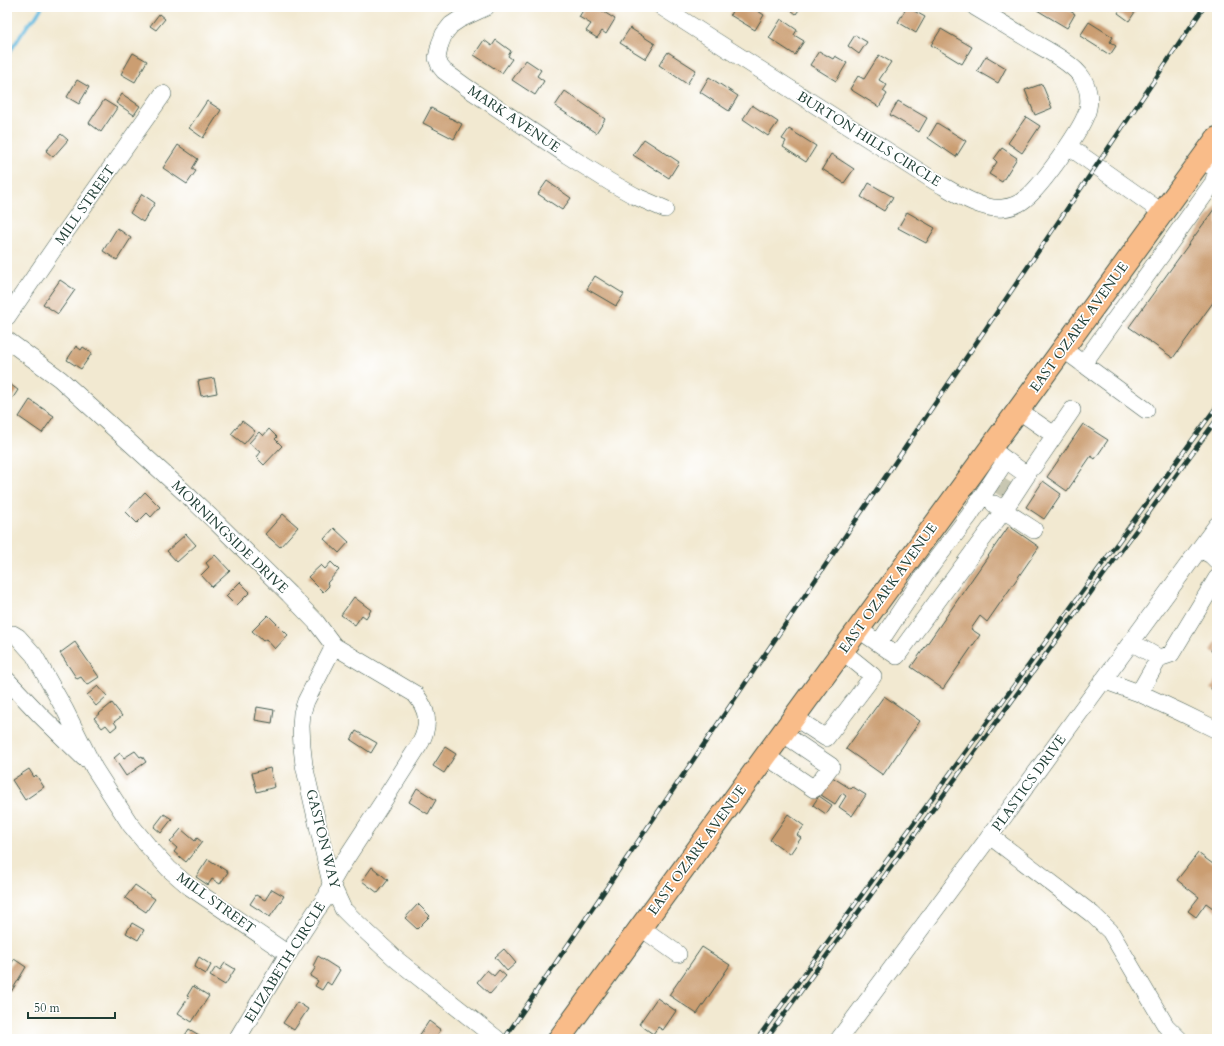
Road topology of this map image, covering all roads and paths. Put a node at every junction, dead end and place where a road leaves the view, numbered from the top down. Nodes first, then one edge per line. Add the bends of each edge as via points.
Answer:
1 (486, 7) edge
2 (662, 7) edge
3 (975, 7) edge
4 (164, 94) dead end
5 (1217, 138) edge
6 (1068, 146) junction
7 (1202, 159) junction
8 (665, 209) dead end
9 (1163, 213) junction
10 (1110, 284) junction
11 (1129, 300) junction
12 (7, 317) edge
13 (7, 340) edge
14 (1063, 349) junction
15 (1083, 364) junction
16 (1018, 410) junction
17 (1072, 410) dead end
18 (1146, 410) dead end
19 (1054, 435) junction
20 (998, 454) junction
21 (1033, 467) dead end
22 (965, 483) junction
23 (1002, 487) junction
24 (983, 496) junction
25 (951, 502) junction
26 (1004, 510) junction
27 (969, 516) junction
28 (1034, 530) dead end
29 (1216, 530) edge
30 (1200, 548) junction
31 (912, 556) junction
32 (1217, 561) edge
33 (929, 569) junction
34 (1217, 578) edge
35 (888, 588) junction
36 (907, 600) junction
37 (858, 629) junction
38 (7, 634) edge
39 (1131, 642) junction
40 (879, 643) junction
41 (334, 646) junction
42 (842, 651) junction
43 (1159, 658) junction
44 (7, 680) edge
45 (1103, 680) junction
46 (1139, 693) junction
47 (788, 725) junction
48 (1217, 730) edge
49 (421, 742) joint
50 (766, 756) junction
51 (94, 768) junction
52 (990, 836) junction
53 (331, 883) junction
54 (640, 927) junction
55 (288, 954) junction
56 (678, 954) dead end
57 (486, 1036) edge
58 (1177, 1038) edge
59 (237, 1039) edge
60 (559, 1039) edge
61 (839, 1039) edge

1 - 8 street, MARK AVENUE via 460,19 444,34 437,58 444,71 567,155 635,196
2 - 6 street, BURTON HILLS CIRCLE via 936,182 962,197 987,207 1014,206 1024,200
3 - 6 street, BURTON HILLS CIRCLE via 1056,55 1082,77 1088,88 1088,109 1085,119
4 - 12 street, MILL STREET
5 - 7 main road, EAST OZARK AVENUE
6 - 9 street
7 - 9 main road, EAST OZARK AVENUE
7 - 11 street via 1214,168 1216,174 1213,183
9 - 10 main road, EAST OZARK AVENUE
10 - 11 street
10 - 14 main road, EAST OZARK AVENUE
11 - 15 street
13 - 41 street, MORNINGSIDE DRIVE via 60,379 217,522 311,617
14 - 15 street
14 - 16 main road, EAST OZARK AVENUE
15 - 18 street
16 - 19 street
16 - 20 main road, EAST OZARK AVENUE
17 - 19 street
19 - 21 street
20 - 22 main road, EAST OZARK AVENUE
20 - 23 street
20 - 23 street via 1027,475
22 - 24 street
22 - 25 main road, EAST OZARK AVENUE
23 - 24 street
23 - 26 street
24 - 26 street
24 - 27 street
25 - 27 street
25 - 31 main road, EAST OZARK AVENUE
26 - 28 street
26 - 40 street via 897,656
27 - 33 street
29 - 30 street, PLASTICS DRIVE
30 - 32 street
30 - 39 street, PLASTICS DRIVE
31 - 33 street
31 - 35 main road, EAST OZARK AVENUE
33 - 36 street
34 - 43 street via 1171,654
35 - 36 street
35 - 37 main road, EAST OZARK AVENUE
36 - 40 street
37 - 40 street
37 - 42 main road, EAST OZARK AVENUE
38 - 51 street, MILL STREET via 18,637 34,655
39 - 43 street
39 - 45 street, PLASTICS DRIVE
41 - 49 street, MORNINGSIDE DRIVE via 415,694 425,711 427,722
41 - 53 street, GASTON WAY via 306,701 301,726 304,765
42 - 47 main road, EAST OZARK AVENUE
42 - 47 street via 873,676 826,738
43 - 46 street
44 - 51 street, MILL STREET
45 - 46 street
45 - 52 street, PLASTICS DRIVE
46 - 48 street
47 - 50 main road, EAST OZARK AVENUE
47 - 50 street via 830,766 814,789
49 - 53 street, ELIZABETH CIRCLE
50 - 54 main road, EAST OZARK AVENUE
51 - 55 street, MILL STREET via 130,824 169,869 190,887
52 - 58 street via 1092,914 1110,931 1166,1026
52 - 61 street, PLASTICS DRIVE
53 - 55 street, ELIZABETH CIRCLE via 327,896
53 - 57 street, GASTON WAY via 344,909 357,923
54 - 56 street
54 - 60 main road, EAST OZARK AVENUE
55 - 59 street, ELIZABETH CIRCLE

